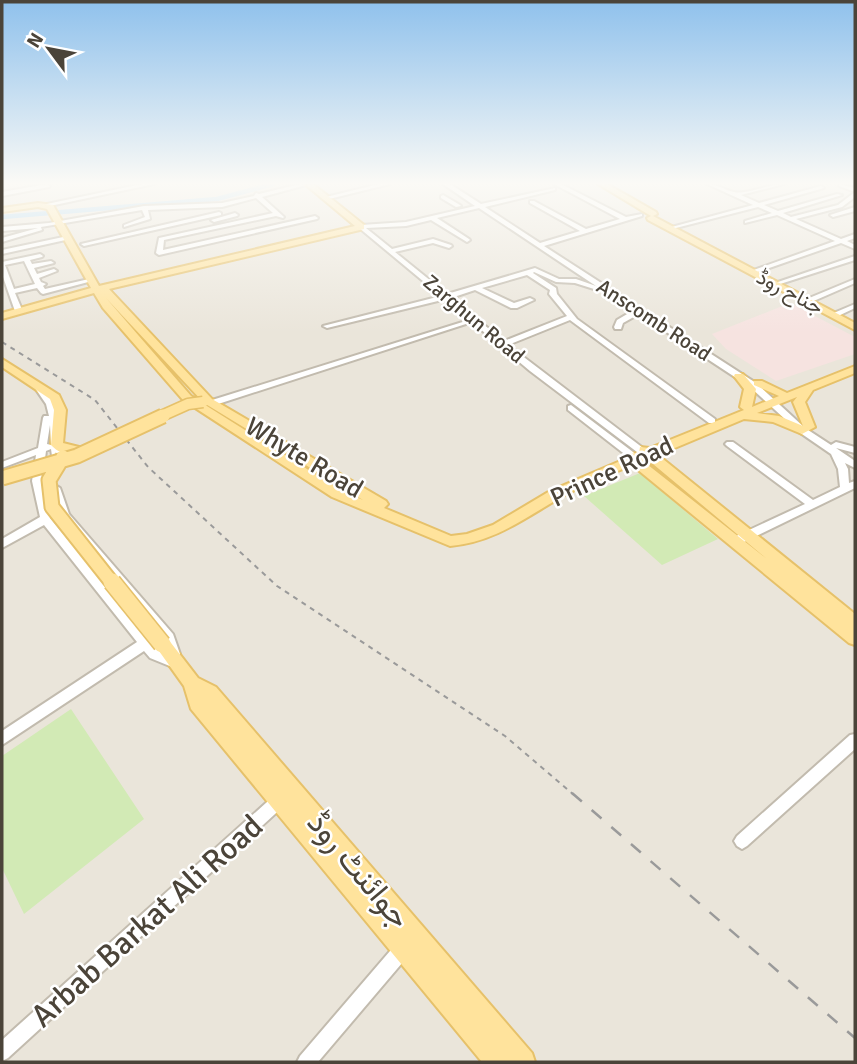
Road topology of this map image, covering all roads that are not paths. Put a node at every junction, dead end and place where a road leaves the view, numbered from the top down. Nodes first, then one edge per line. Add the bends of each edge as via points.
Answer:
1 (67, 234) edge
2 (69, 234) edge
3 (126, 234) edge
4 (186, 234) edge
5 (248, 234) edge
6 (323, 234) edge
7 (366, 234) edge
8 (368, 234) edge
9 (458, 234) edge
10 (524, 234) edge
11 (581, 234) edge
12 (586, 234) edge
13 (683, 234) edge
14 (824, 234) edge
15 (855, 236) edge
16 (68, 238) junction
17 (8, 239) edge
18 (467, 240) dead end
19 (840, 241) junction
20 (84, 244) dead end
21 (449, 246) dead end
22 (543, 246) junction
23 (855, 247) edge
24 (14, 250) junction
25 (392, 251) junction
26 (2, 252) edge
27 (40, 256) dead end
28 (855, 258) edge
29 (26, 259) junction
30 (51, 262) dead end
31 (2, 265) edge
32 (30, 267) junction
33 (54, 271) dead end
34 (527, 272) junction
35 (755, 272) junction
36 (34, 277) junction
37 (67, 279) dead end
38 (855, 281) edge
39 (777, 284) junction
40 (96, 285) junction
41 (37, 286) junction
42 (594, 287) dead end
43 (476, 288) junction
44 (8, 290) edge
45 (443, 297) junction
46 (530, 300) dead end
47 (808, 300) junction
48 (110, 303) junction
49 (855, 306) edge
50 (23, 310) junction
51 (640, 310) junction
52 (835, 315) junction
53 (2, 316) edge
54 (572, 317) junction
55 (468, 322) junction
56 (855, 325) edge
57 (327, 326) dead end
58 (618, 327) dead end
59 (503, 344) junction
60 (2, 364) edge
61 (853, 370) edge
62 (739, 376) junction
63 (758, 383) joint
64 (809, 388) junction
65 (190, 391) junction
66 (774, 398) junction
67 (208, 403) junction
68 (744, 411) junction
69 (712, 421) junction
70 (806, 428) junction
71 (730, 444) dead end
72 (835, 448) junction
73 (855, 450) edge
74 (79, 451) junction
75 (637, 454) junction
76 (55, 457) junction
77 (855, 457) edge
78 (2, 465) edge
79 (855, 465) edge
80 (38, 474) junction
81 (2, 478) edge
82 (850, 486) edge
83 (373, 504) junction
84 (812, 504) junction
85 (45, 519) junction
86 (741, 538) junction
87 (2, 544) edge
88 (855, 623) edge
89 (855, 638) edge
90 (153, 644) junction
91 (177, 664) junction
92 (2, 739) edge
93 (855, 740) edge
94 (285, 796) junction
95 (742, 841) dead end
96 (402, 950) junction
97 (2, 1052) edge
98 (306, 1062) edge
99 (497, 1062) edge
100 (523, 1062) edge

1 - 16 main road
2 - 40 main road
3 - 20 street
4 - 5 street via 191,240 160,248 159,253
6 - 40 main road
7 - 45 street, Zarghun Road
8 - 25 street, Zarghun Road
9 - 18 street
10 - 22 street, Anscomb Road
11 - 22 street
12 - 22 street
13 - 35 main road, جناح روڈ
14 - 19 street
15 - 19 street
16 - 24 street
16 - 40 main road
17 - 24 street
19 - 23 street
19 - 35 street
21 - 25 street via 433,241
22 - 51 street, Anscomb Road
22 - 63 street, Anscomb Road
24 - 26 street
25 - 45 street, Zarghun Road
27 - 29 street
28 - 39 street
29 - 31 street
29 - 32 street
30 - 32 street
31 - 44 street
32 - 36 street
33 - 36 street
34 - 42 street via 538,270 558,281
34 - 43 street
34 - 54 street via 554,289
35 - 39 main road, جناح روڈ
36 - 41 street
37 - 41 street
38 - 47 street
39 - 47 main road, جناح روڈ
40 - 41 street via 43,292
40 - 48 main road, Whyte Road
40 - 50 main road
41 - 44 street
43 - 45 street
43 - 46 street via 514,306
44 - 50 street
45 - 55 street, Zarghun Road
45 - 57 street
45 - 59 street, Zarghun Road
47 - 52 main road, جناح روڈ
48 - 65 main road
48 - 67 main road, Whyte Road
48 - 83 main road, Whyte Road via 187,398 337,494
49 - 52 street
50 - 53 main road
51 - 58 street
51 - 62 street, Anscomb Road
52 - 56 main road, جناح روڈ
54 - 59 street
54 - 69 street
55 - 67 street
55 - 75 street, Zarghun Road
59 - 75 street, Zarghun Road
60 - 74 main road via 55,397 60,410 57,445
60 - 76 street via 24,380 46,406
61 - 64 main road, Prince Road
61 - 66 main road, Prince Road
62 - 66 street, Anscomb Road
62 - 68 main road via 750,389
63 - 66 main road
64 - 66 main road, Prince Road
64 - 70 main road via 799,402
65 - 67 main road
65 - 74 main road, bridge via 183,401
66 - 68 main road, Prince Road
66 - 70 street, Anscomb Road
67 - 76 main road, bridge via 188,404
67 - 83 main road, Whyte Road
67 - 83 main road, Whyte Road via 316,474
68 - 69 main road, Prince Road
68 - 70 main road
68 - 75 main road, Prince Road
69 - 75 main road, Prince Road
70 - 72 street, Anscomb Road
71 - 84 street
72 - 73 street
72 - 77 street, Anscomb Road
72 - 79 street, Anscomb Road
72 - 82 street
74 - 76 main road, bridge
75 - 83 main road, Prince Road via 566,489 516,522 464,541 434,537
75 - 86 main road, Zarghun Road
76 - 78 street
76 - 80 street
76 - 80 street
76 - 81 main road, bridge
76 - 90 main road, جوائنٹ روڈ, bridge via 48,484 52,507
76 - 91 street via 56,495 64,515 169,638
80 - 81 street
80 - 85 street
82 - 84 street
84 - 86 street
85 - 87 street
85 - 90 street
86 - 88 main road, Zarghun Road
86 - 89 main road, Zarghun Road
90 - 91 main road, جوائنٹ روڈ
90 - 92 street
91 - 94 main road, جوائنٹ روڈ via 192,683 197,703
93 - 95 street
94 - 96 main road, جوائنٹ روڈ
94 - 97 street, Arbab Barkat Ali Road
94 - 100 main road, جوائنٹ روڈ
96 - 98 street
96 - 99 main road, جوائنٹ روڈ

